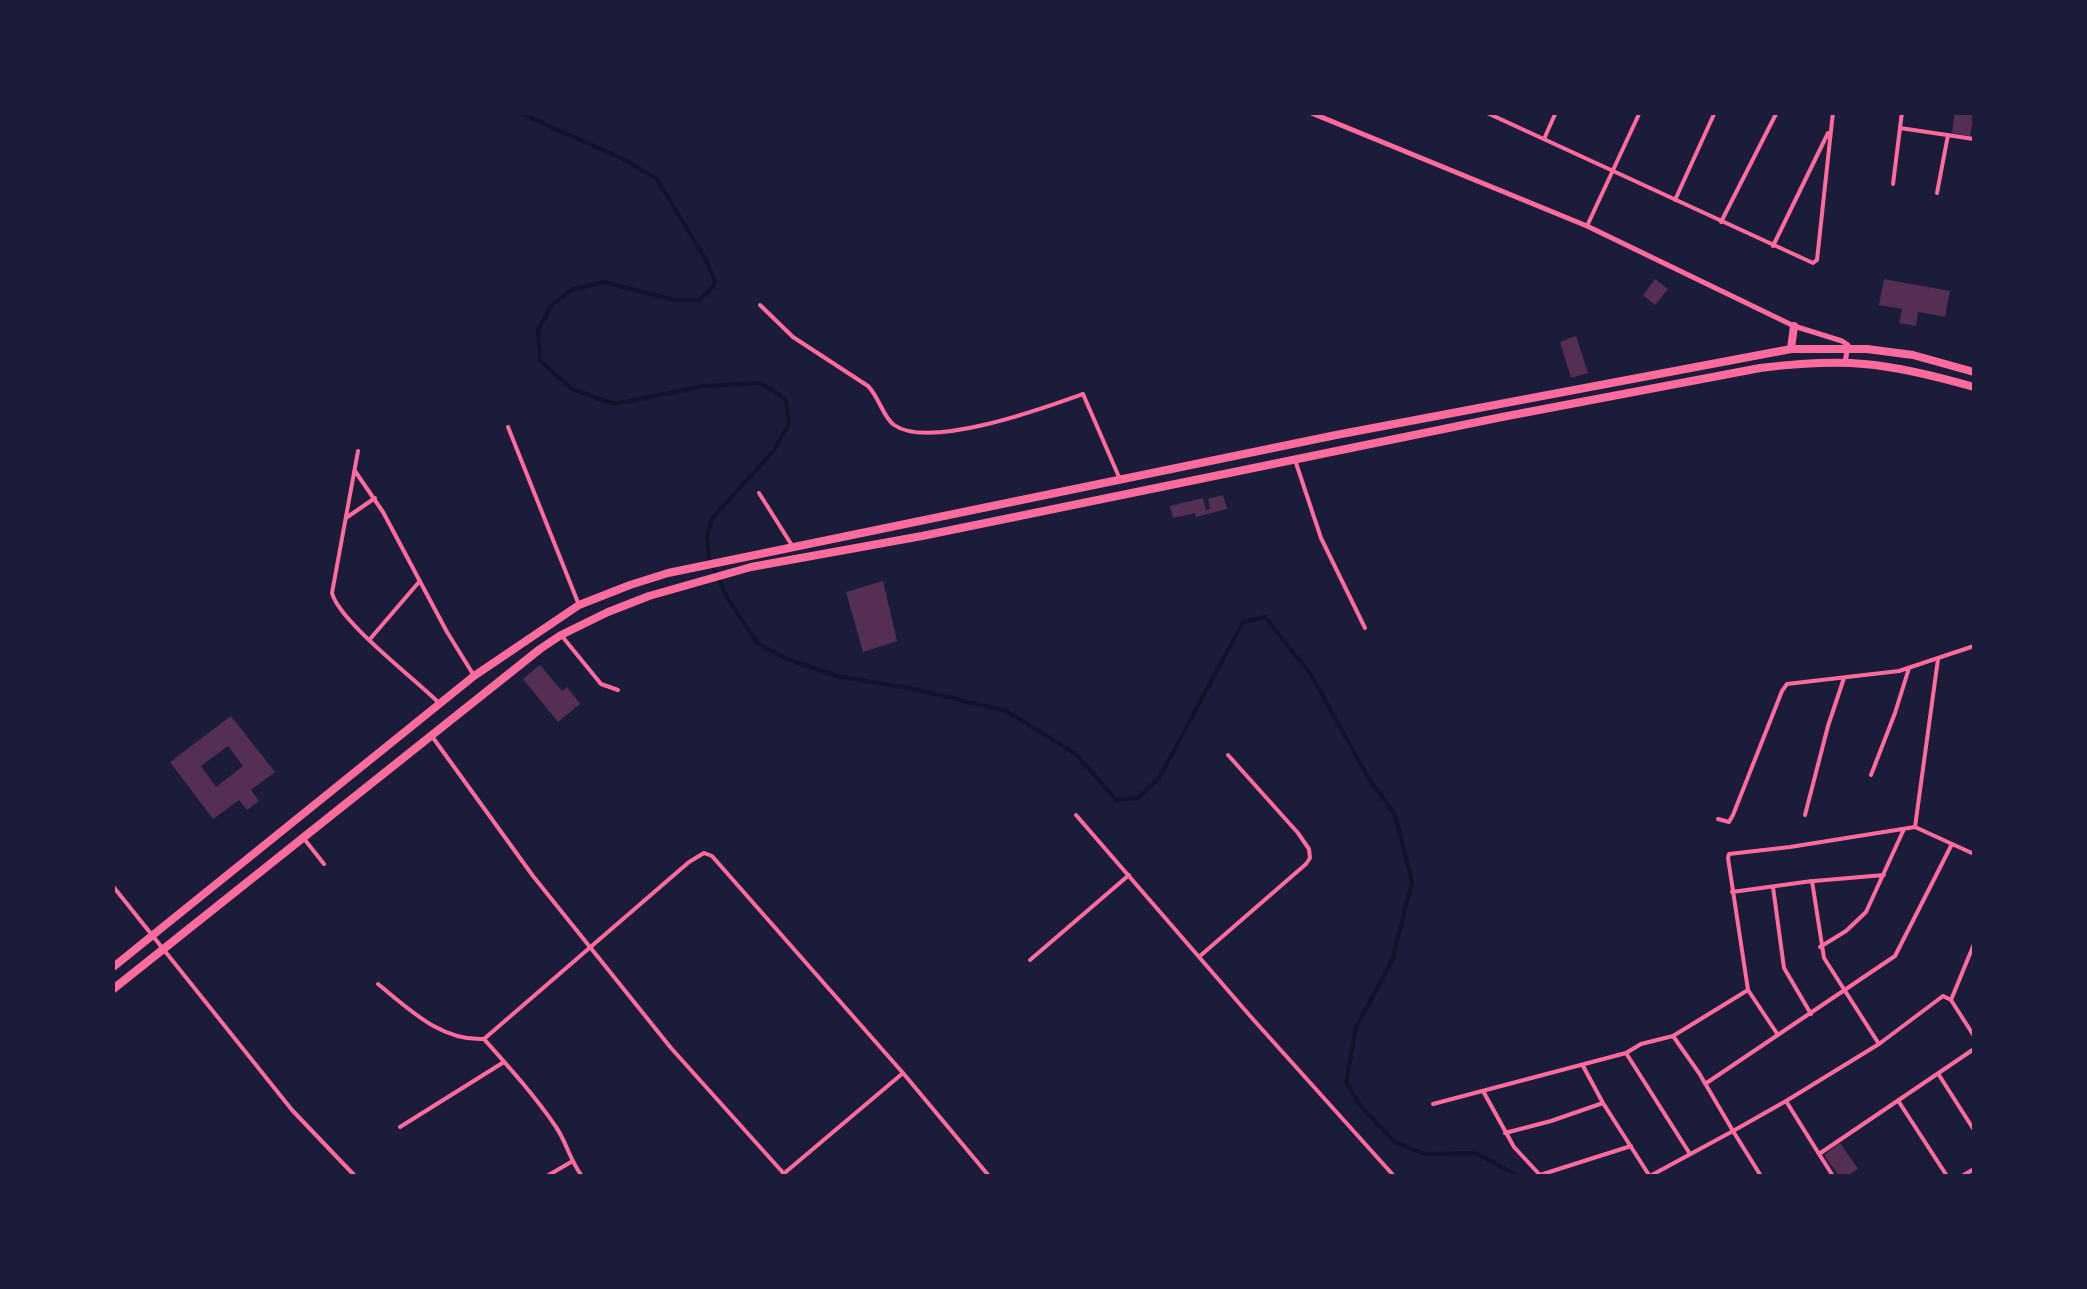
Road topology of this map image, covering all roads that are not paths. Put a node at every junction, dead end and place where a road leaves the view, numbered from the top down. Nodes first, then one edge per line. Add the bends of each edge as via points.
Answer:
1 (1309, 112) edge
2 (1485, 112) edge
3 (1556, 112) edge
4 (1640, 112) edge
5 (1716, 112) edge
6 (1777, 112) edge
7 (1833, 112) edge
8 (1902, 112) edge
9 (1322, 115) edge
10 (1830, 128) junction
11 (1900, 128) junction
12 (1948, 135) junction
13 (1544, 139) junction
14 (1974, 139) edge
15 (1612, 171) junction
16 (1893, 184) dead end
17 (1937, 194) dead end
18 (1674, 200) junction
19 (1721, 222) junction
20 (1587, 226) junction
21 (1772, 246) junction
22 (760, 305) dead end
23 (1794, 326) junction
24 (1848, 348) junction
25 (1791, 349) junction
26 (1845, 363) junction
27 (1974, 372) edge
28 (1974, 386) edge
29 (508, 427) dead end
30 (358, 452) dead end
31 (1295, 460) junction
32 (355, 471) junction
33 (1120, 479) junction
34 (760, 493) dead end
35 (375, 498) junction
36 (346, 518) junction
37 (920, 521) junction
38 (922, 536) junction
39 (793, 547) junction
40 (420, 580) junction
41 (579, 606) junction
42 (1365, 628) dead end
43 (562, 635) junction
44 (370, 639) junction
45 (1974, 646) edge
46 (1938, 658) junction
47 (1909, 668) junction
48 (474, 676) junction
49 (1844, 678) junction
50 (618, 690) dead end
51 (440, 703) junction
52 (431, 735) junction
53 (1228, 755) dead end
54 (1871, 775) dead end
55 (1076, 815) dead end
56 (1805, 815) dead end
57 (1718, 818) dead end
58 (1915, 827) junction
59 (1904, 829) junction
60 (303, 838) junction
61 (1952, 844) junction
62 (1974, 854) edge
63 (324, 864) dead end
64 (1129, 874) junction
65 (1884, 874) junction
66 (1812, 882) junction
67 (112, 884) edge
68 (1773, 887) junction
69 (1732, 892) junction
70 (154, 935) junction
71 (1974, 944) edge
72 (591, 947) junction
73 (1820, 947) junction
74 (163, 950) junction
75 (1200, 956) junction
76 (1030, 960) dead end
77 (112, 968) edge
78 (378, 984) dead end
79 (112, 990) edge
80 (1748, 990) junction
81 (1844, 990) junction
82 (1951, 1000) junction
83 (1812, 1014) junction
84 (1673, 1036) junction
85 (1778, 1036) junction
86 (1974, 1036) edge
87 (484, 1038) junction
88 (1879, 1044) junction
89 (1974, 1049) edge
90 (1626, 1052) junction
91 (504, 1062) junction
92 (1582, 1065) junction
93 (903, 1073) junction
94 (1938, 1074) junction
95 (1705, 1084) junction
96 (1483, 1091) junction
97 (1786, 1101) junction
98 (1898, 1102) junction
99 (1603, 1103) junction
100 (1433, 1104) dead end
101 (400, 1127) dead end
102 (1974, 1130) edge
103 (1733, 1131) junction
104 (1505, 1133) junction
105 (1632, 1146) junction
106 (1819, 1154) junction
107 (1690, 1155) junction
108 (571, 1162) junction
109 (1974, 1169) edge
110 (356, 1176) edge
111 (547, 1176) edge
112 (582, 1176) edge
113 (783, 1176) edge
114 (990, 1176) edge
115 (1394, 1176) edge
116 (1539, 1176) edge
117 (1650, 1176) edge
118 (1761, 1176) edge
119 (1833, 1176) edge
120 (1946, 1176) edge
121 (1962, 1176) edge

1 - 9 street
2 - 13 street
3 - 13 street
4 - 15 street
5 - 18 street
6 - 19 street
7 - 10 street
8 - 11 street
9 - 20 street
10 - 21 street
10 - 21 street via 1816,261
11 - 12 street
11 - 16 street
12 - 14 street
12 - 17 street
13 - 15 street
15 - 18 street
15 - 20 street
18 - 19 street
19 - 21 street
20 - 23 street
22 - 33 street via 793,337 868,386 888,420 909,432 1014,419 1082,394
23 - 24 street
23 - 25 highway
24 - 25 highway
24 - 26 street
24 - 27 highway via 1913,355
25 - 33 highway
26 - 28 highway
26 - 31 highway via 1760,368
29 - 41 street
30 - 32 street
31 - 38 highway
31 - 42 street via 1321,538
32 - 35 street
32 - 36 street
33 - 37 highway
34 - 39 street
35 - 36 street
35 - 40 street
36 - 44 street via 332,593 335,605
37 - 38 highway
37 - 39 highway
38 - 43 highway via 731,572 649,596
39 - 41 highway via 668,573
40 - 44 street
40 - 48 street
41 - 48 highway
43 - 50 street via 601,684
43 - 52 highway
44 - 51 street
45 - 46 street
46 - 47 street
46 - 58 street
47 - 49 street
47 - 54 street
48 - 51 highway
49 - 56 street
49 - 57 street via 1785,686 1733,815 1729,822
51 - 70 highway
52 - 60 highway
52 - 72 street
53 - 75 street via 1298,833 1310,858
55 - 64 street
58 - 59 street
58 - 61 street
59 - 65 street
59 - 69 street via 1734,852 1728,858
60 - 63 street
60 - 74 highway
61 - 62 street
61 - 81 street via 1899,952
64 - 75 street
64 - 76 street
65 - 66 street
65 - 73 street via 1866,912
66 - 68 street
66 - 73 street
67 - 70 street
68 - 69 street
68 - 83 street via 1784,968
69 - 80 street
70 - 74 street
70 - 77 highway
71 - 82 street
72 - 87 street
72 - 93 street via 689,862 712,856
72 - 113 street
73 - 81 street
74 - 79 highway
74 - 110 street via 292,1110
75 - 115 street
78 - 87 street via 435,1028
80 - 84 street
80 - 85 street
81 - 83 street
81 - 88 street
82 - 86 street
82 - 88 street via 1943,996
83 - 85 street
84 - 90 street
84 - 95 street
85 - 95 street
87 - 91 street
88 - 97 street
89 - 94 street
90 - 92 street
90 - 107 street
91 - 101 street
91 - 108 street via 556,1126
92 - 96 street
92 - 99 street
93 - 113 street
93 - 114 street
94 - 98 street
94 - 102 street
95 - 103 street
96 - 100 street
96 - 104 street
97 - 103 street
97 - 106 street
98 - 106 street
98 - 120 street
99 - 104 street
99 - 105 street
103 - 107 street
103 - 118 street
104 - 116 street
105 - 116 street
105 - 117 street
106 - 119 street
107 - 117 street
108 - 111 street
108 - 112 street
109 - 121 street

